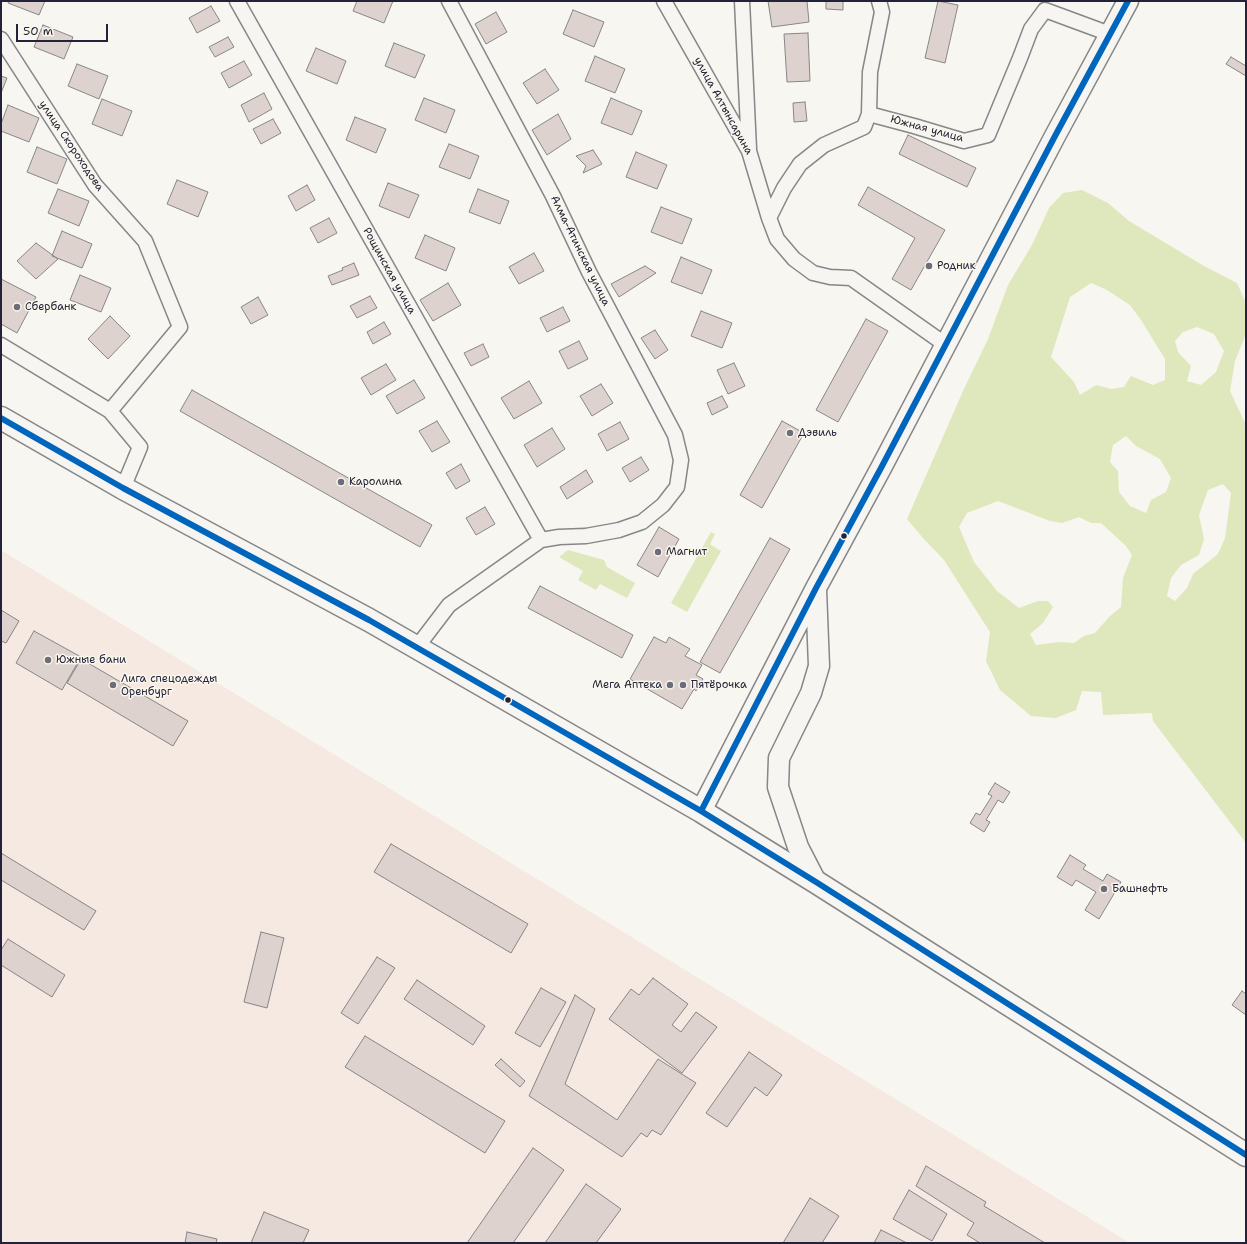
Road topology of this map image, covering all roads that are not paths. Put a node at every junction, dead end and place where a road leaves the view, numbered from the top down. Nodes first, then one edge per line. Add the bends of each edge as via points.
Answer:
1 (237, 1) edge
2 (449, 1) edge
3 (664, 1) edge
4 (742, 1) edge
5 (879, 1) edge
6 (1128, 1) edge
7 (1110, 34) junction
8 (1, 40) edge
9 (869, 114) junction
10 (749, 151) junction
11 (768, 218) junction
12 (1, 345) edge
13 (946, 345) junction
14 (110, 411) junction
15 (1, 418) edge
16 (123, 488) junction
17 (541, 540) junction
18 (816, 588) junction
19 (417, 647) junction
20 (701, 812) junction
21 (816, 882) junction
22 (1246, 1156) edge

1 - 17 street, Рощинская улица
2 - 17 street, Алма-Атинская улица via 553,196 589,272 675,435 681,460 677,487 663,505 642,522 586,536
3 - 10 street, улица Алтынсарина
4 - 10 street
5 - 9 street via 882,12 870,72
6 - 7 street
7 - 9 street, Южная улица via 1045,10 1031,29 988,135 964,141
7 - 13 street
8 - 14 street, улица Скороходова via 95,185 145,241 180,327
9 - 11 street via 864,128 824,145 800,164
10 - 11 street, улица Алтынсарина
11 - 13 street, улица Алтынсарина via 777,239 794,260 813,273 851,278
12 - 14 street
13 - 18 street
14 - 16 street via 140,447
15 - 16 main road
16 - 19 main road
17 - 19 street via 449,605
18 - 20 street
18 - 21 street via 819,666 811,693 779,758 778,788 798,847
19 - 20 main road
20 - 21 main road
21 - 22 main road

